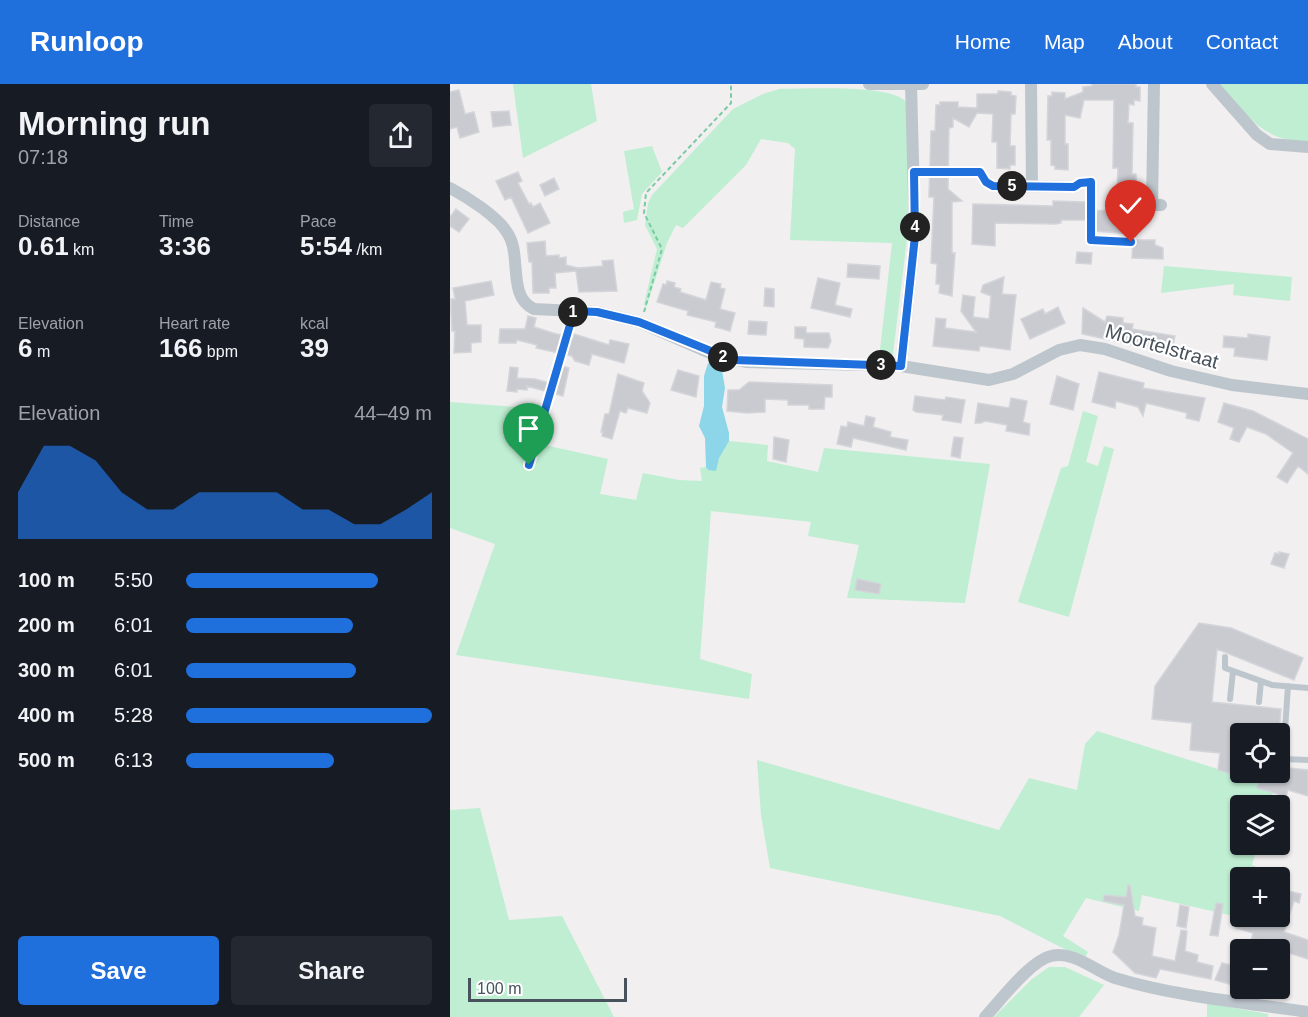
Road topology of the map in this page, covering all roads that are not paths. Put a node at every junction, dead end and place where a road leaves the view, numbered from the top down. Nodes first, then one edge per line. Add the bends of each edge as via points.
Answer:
1 (869, 84) edge
2 (1031, 84) edge
3 (1154, 84) edge
4 (1212, 84) edge
5 (917, 85) edge
6 (1308, 147) edge
7 (993, 186) road end
8 (1032, 186) junction
9 (1074, 187) road end
10 (450, 188) edge
11 (1154, 208) road end
12 (901, 366) junction
13 (1308, 393) edge
14 (1225, 657) dead end
15 (1233, 671) junction
16 (1261, 681) junction
17 (1288, 686) junction
18 (1308, 688) edge
19 (1230, 699) dead end
20 (1259, 702) dead end
21 (1308, 760) edge
22 (1308, 1012) edge
23 (985, 1017) edge

1 - 5 street
2 - 8 street
3 - 11 street
4 - 6 street via 1257,135 1270,144
5 - 12 street via 915,236
7 - 8 street
8 - 9 street
10 - 12 street, Moortelstraat via 492,217 508,234 516,261 518,292 523,302 534,309 597,312 639,322 733,360
12 - 13 street, Moortelstraat via 989,380 1013,374 1059,350 1080,345 1232,385
14 - 15 lane via 1225,668
15 - 16 lane
15 - 19 lane
16 - 17 lane
16 - 20 lane
17 - 18 lane
17 - 21 lane via 1283,759
22 - 23 street via 1129,982 1062,955 1051,956 1034,966

